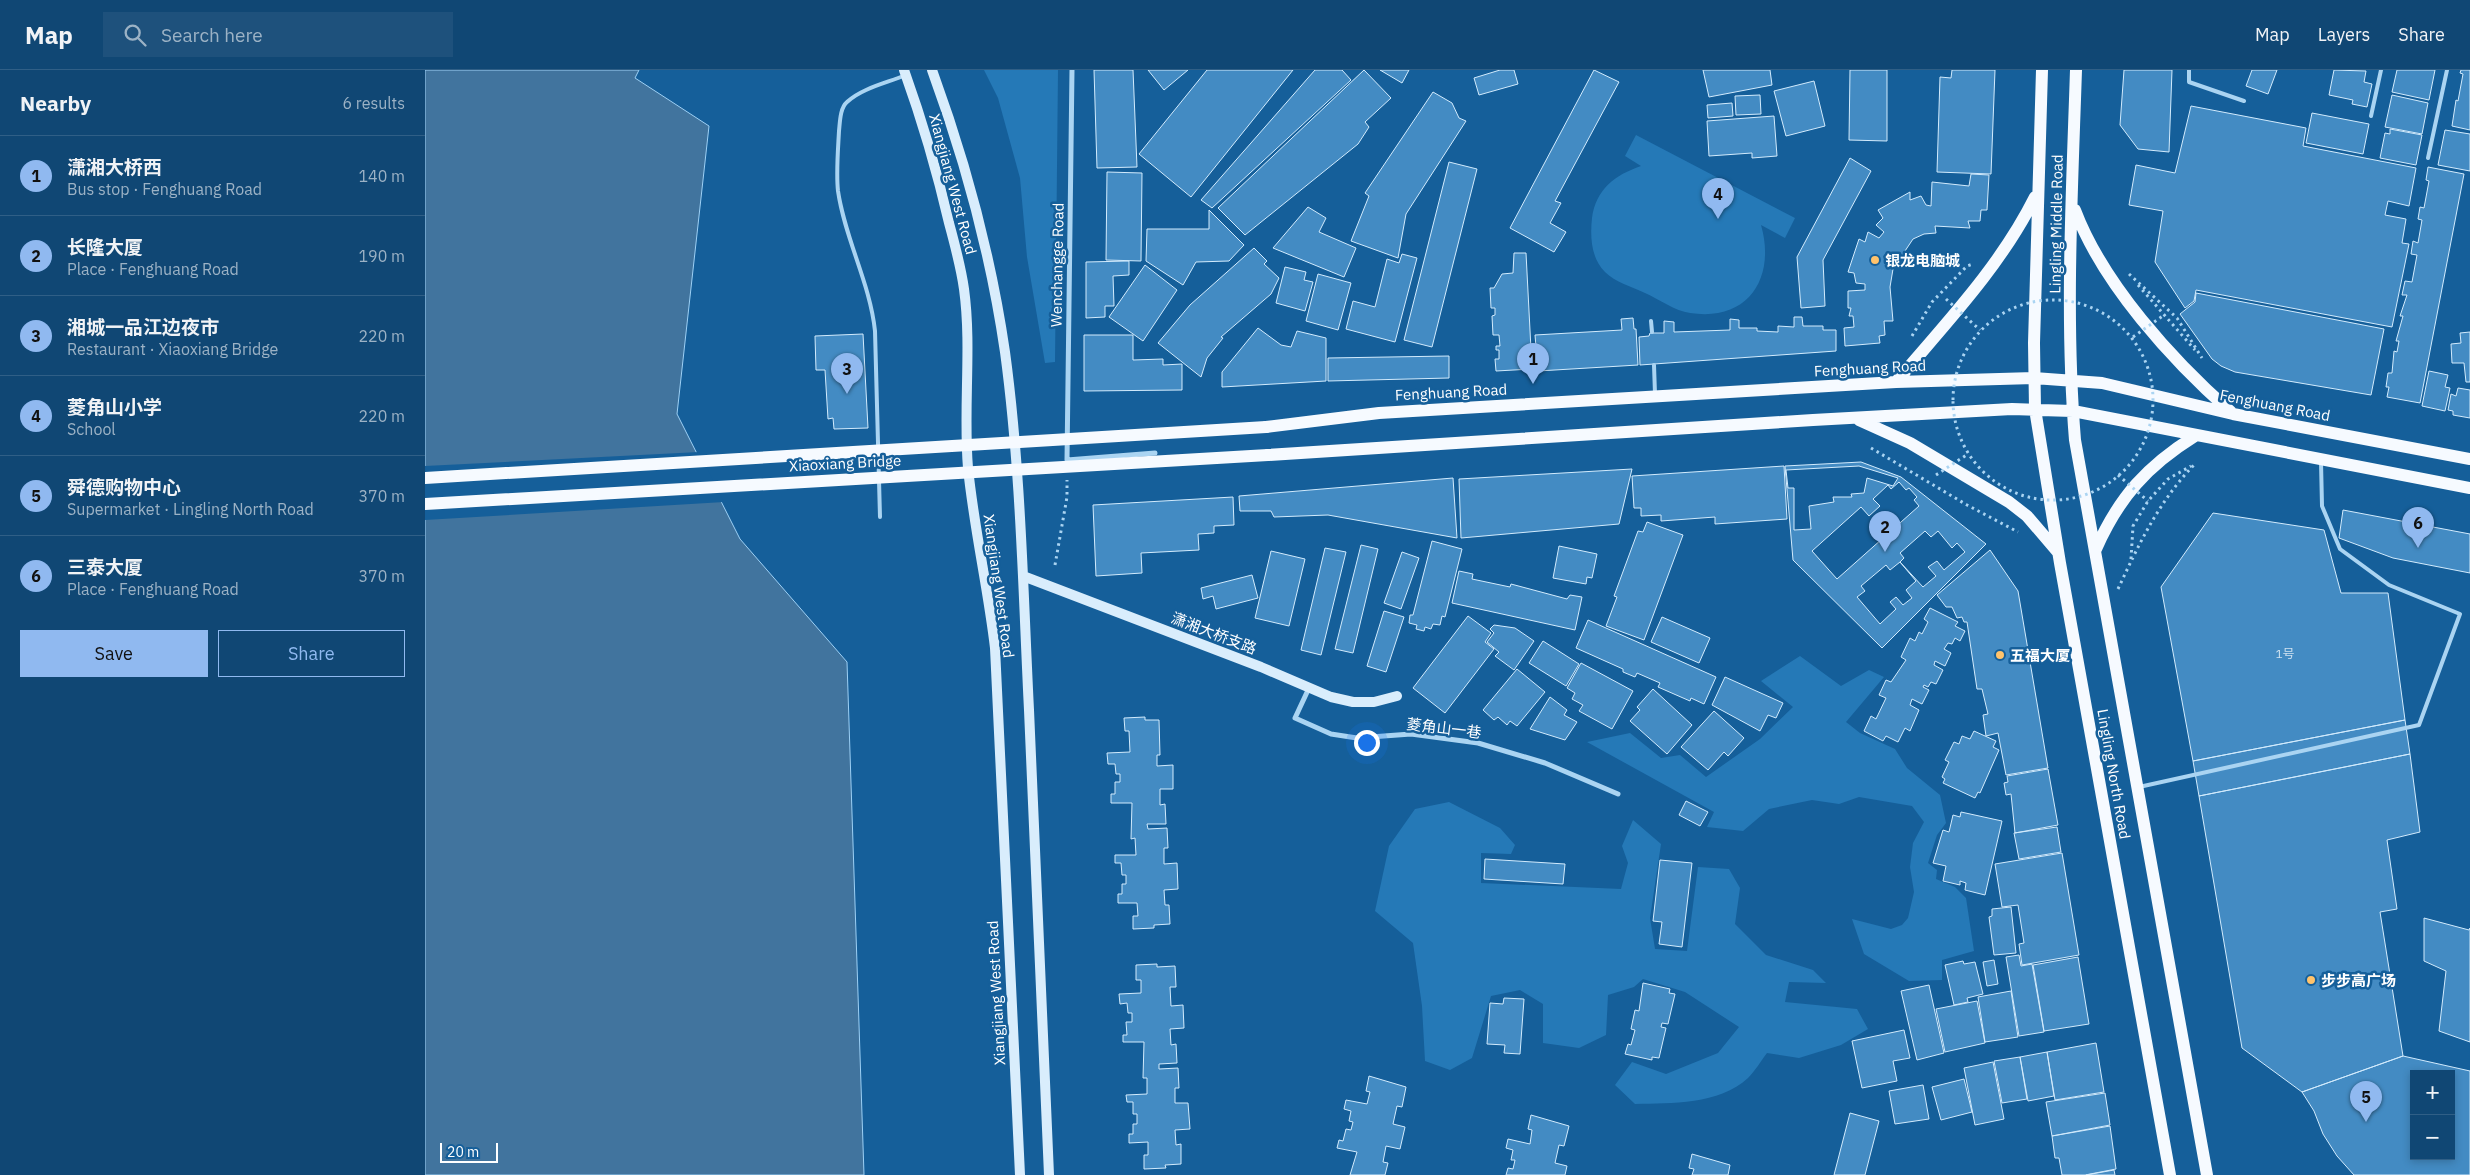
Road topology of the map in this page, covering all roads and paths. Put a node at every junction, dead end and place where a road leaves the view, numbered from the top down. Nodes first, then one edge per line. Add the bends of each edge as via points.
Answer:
1 (932, 70) edge
2 (1072, 70) edge
3 (2041, 70) edge
4 (2076, 70) edge
5 (2189, 70) edge
6 (2381, 70) edge
7 (2447, 70) edge
8 (905, 73) edge
9 (2244, 101) dead end
10 (2371, 116) dead end
11 (2429, 158) dead end
12 (2037, 194) junction
13 (2072, 201) junction
14 (1995, 264) junction
15 (1946, 299) dead end
16 (2164, 315) junction
17 (1651, 321) dead end
18 (1980, 330) junction
19 (1652, 332) dead end
20 (1912, 336) dead end
21 (2133, 338) junction
22 (1654, 365) dead end
23 (2034, 378) junction
24 (2071, 379) junction
25 (1895, 382) junction
26 (1655, 396) junction
27 (2035, 409) junction
28 (2073, 411) junction
29 (2233, 414) junction
30 (1854, 419) junction
31 (1266, 427) joint
32 (2195, 436) junction
33 (1871, 448) dead end
34 (1155, 453) dead end
35 (1969, 454) junction
36 (2470, 459) edge
37 (1067, 460) junction
38 (2321, 460) junction
39 (1936, 475) dead end
40 (2118, 475) junction
41 (425, 478) edge
42 (2470, 488) edge
43 (2148, 501) junction
44 (425, 504) edge
45 (880, 517) dead end
46 (2023, 534) dead end
47 (2096, 549) junction
48 (2058, 554) junction
49 (2131, 562) junction
50 (1055, 565) dead end
51 (1023, 576) junction
52 (2107, 612) junction
53 (1309, 688) junction
54 (1397, 696) dead end
55 (2138, 788) junction
56 (1617, 794) dead end
57 (1020, 1175) edge
58 (1049, 1175) edge
59 (2170, 1175) edge
60 (2207, 1175) edge

1 - 51 main road, Xiangjiang West Road via 967,180 990,269 1011,403
2 - 37 street, Wenchangge Road
3 - 12 main road, Lingling Middle Road
4 - 13 main road, Lingling Middle Road
5 - 9 lane via 2189,82
6 - 10 lane
7 - 11 lane
8 - 45 lane via 845,103 839,136 838,190 873,309
8 - 57 main road, Xiangjiang West Road via 943,197 964,289 967,456 995,656
12 - 14 main road
12 - 23 main road, Lingling Middle Road
13 - 24 main road, Lingling Middle Road
13 - 29 main road via 2093,250 2125,296 2186,370
14 - 20 path via 1979,262 1967,266 1932,302
14 - 25 main road
15 - 18 path, bridge
16 - 16 path via 2127,273 2177,318 2202,358
16 - 21 path, bridge
17 - 19 lane
18 - 21 path, bridge via 2008,310 2041,299 2075,301 2107,314
18 - 35 path, bridge via 1961,359 1953,393 1956,425
21 - 40 path, bridge via 2149,368 2154,402 2148,434 2132,462
22 - 26 lane
23 - 24 main road, Fenghuang Road
23 - 25 main road, Fenghuang Road
23 - 27 main road, Lingling North Road
24 - 28 main road, Lingling North Road
24 - 29 main road, Fenghuang Road via 2103,382
25 - 26 main road, Fenghuang Road
26 - 31 main road, Fenghuang Road via 1379,412
27 - 28 main road
27 - 30 main road
27 - 48 main road, Lingling North Road
28 - 32 main road
28 - 47 main road, Lingling North Road via 2075,440
29 - 36 main road, Fenghuang Road
30 - 44 main road, Xiaoxiang Bridge, bridge
30 - 48 main road via 1910,443 2009,502 2027,516
31 - 41 main road, Xiaoxiang Bridge, bridge
32 - 38 main road
32 - 47 main road via 2136,482 2107,524
33 - 46 path
34 - 37 street
35 - 39 path, bridge
35 - 40 path, bridge via 1989,478 2017,494 2048,500 2080,497 2109,484
37 - 50 path via 1067,497
38 - 42 main road
38 - 55 lane via 2322,506 2340,549 2389,585 2460,614 2419,725
40 - 43 path, bridge
43 - 49 path via 2133,526
43 - 49 path via 2168,479 2194,465 2176,484 2153,518
47 - 52 main road, Lingling North Road
48 - 59 main road, Lingling North Road
49 - 52 path
51 - 53 main road, 潇湘大桥支路
51 - 58 main road, Xiangjiang West Road
52 - 55 main road, Lingling North Road
53 - 54 main road, 潇湘大桥支路 via 1353,702 1373,702
53 - 56 street, 菱角山一巷 via 1295,718 1331,734 1357,738 1411,734 1478,743 1545,763
55 - 60 main road, Lingling North Road

